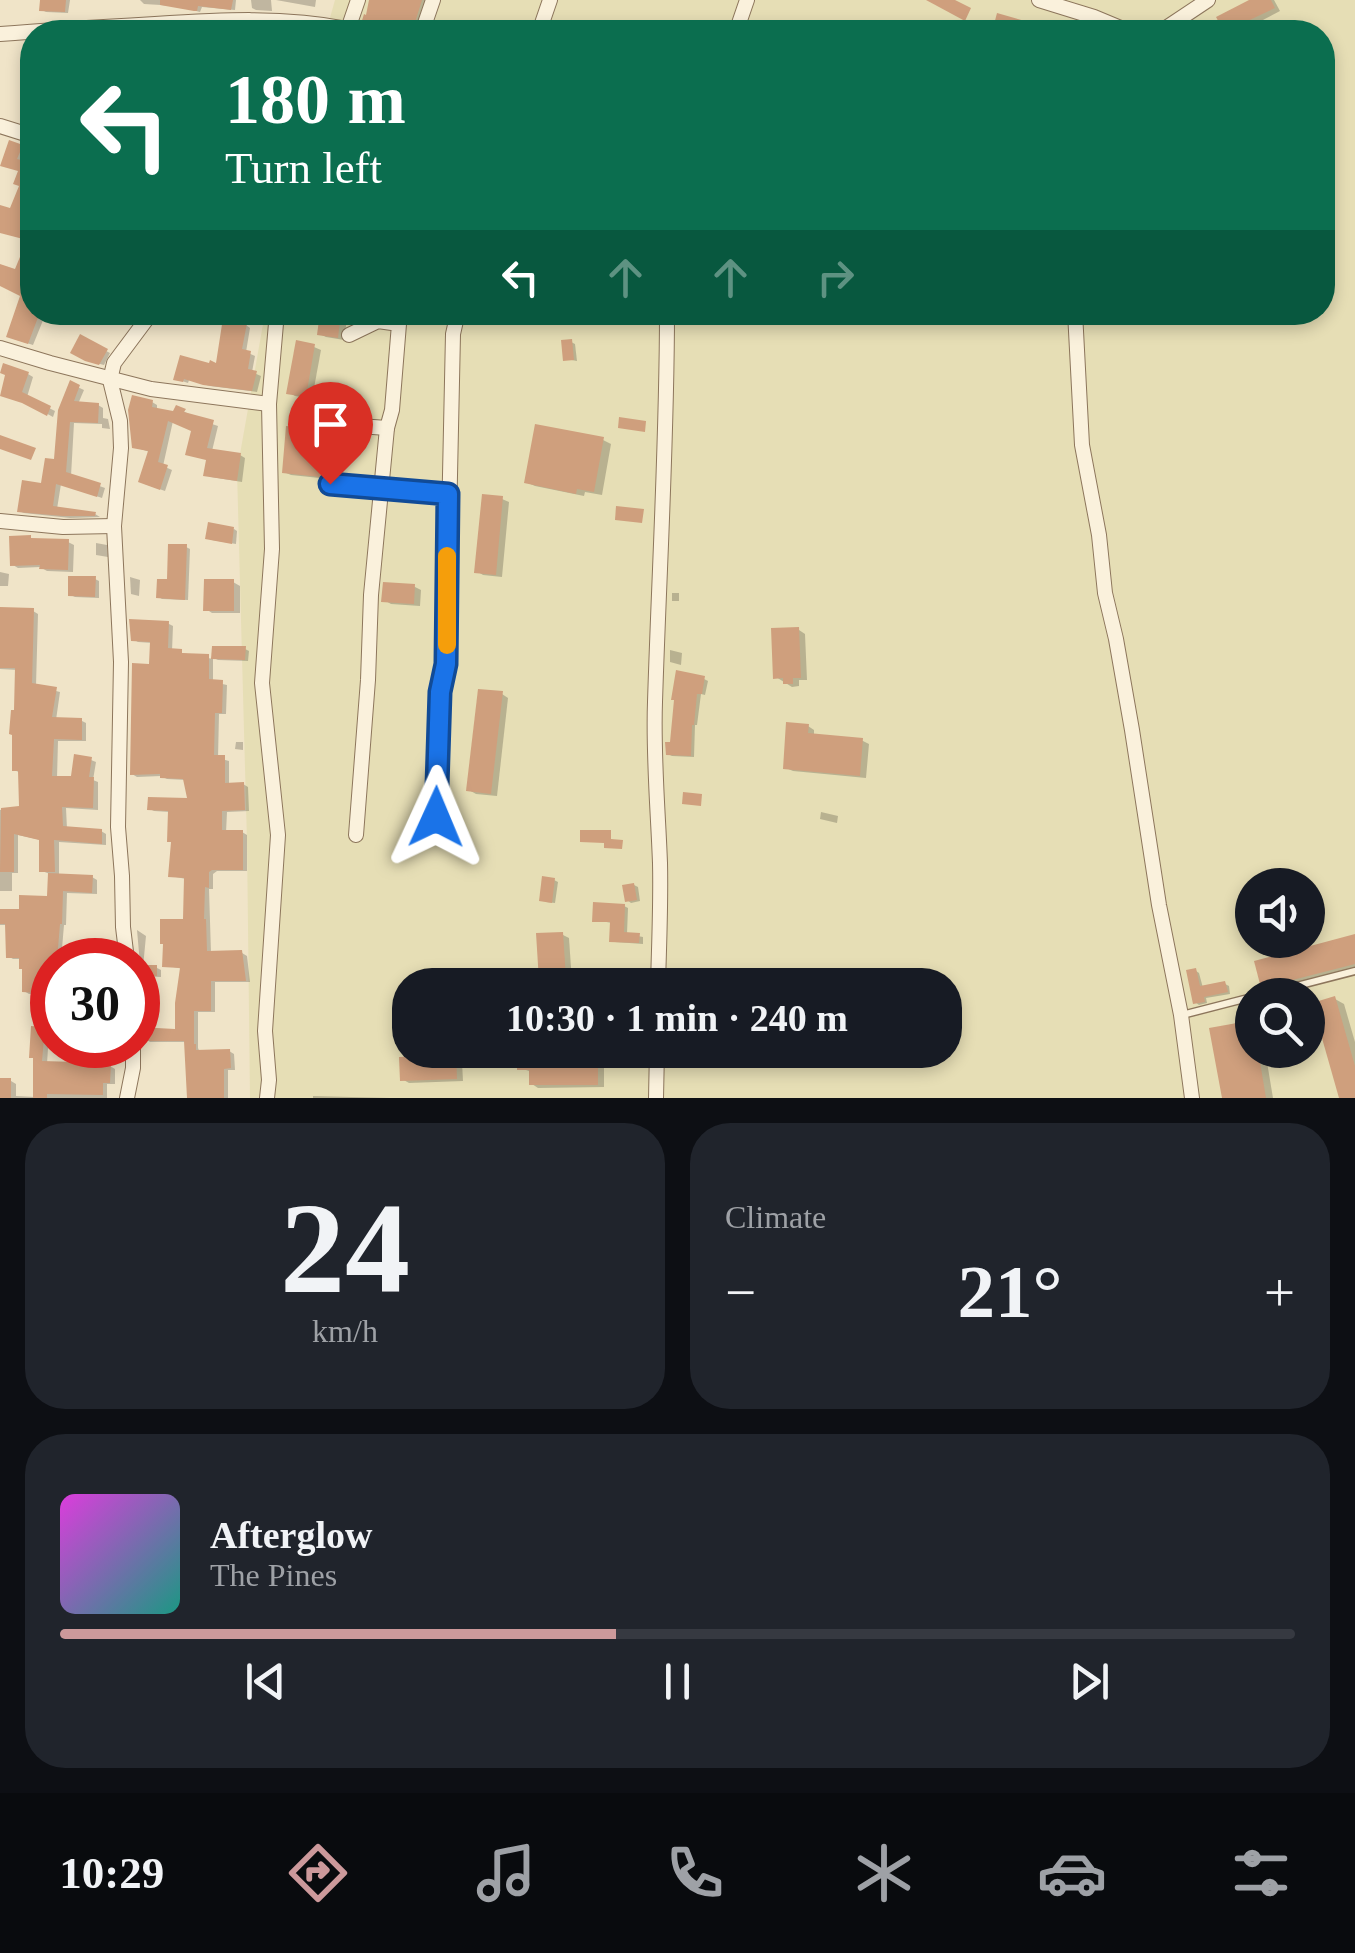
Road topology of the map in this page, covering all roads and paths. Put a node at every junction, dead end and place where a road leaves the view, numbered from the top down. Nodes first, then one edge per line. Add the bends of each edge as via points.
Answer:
1 (1039, 0) edge
2 (1208, 0) edge
3 (1101, 20) edge
4 (1178, 20) edge
5 (142, 325) edge
6 (277, 325) edge
7 (369, 325) edge
8 (399, 325) edge
9 (455, 325) edge
10 (667, 325) edge
11 (1076, 325) edge
12 (349, 336) dead end
13 (0, 348) edge
14 (110, 380) junction
15 (269, 404) junction
16 (317, 423) dead end
17 (387, 428) junction
18 (330, 484) dead end
19 (382, 488) junction
20 (448, 494) junction
21 (0, 520) edge
22 (114, 526) junction
23 (436, 817) dead end
24 (356, 835) dead end
25 (124, 938) edge
26 (659, 968) edge
27 (1355, 972) edge
28 (1325, 979) edge
29 (1235, 1001) edge
30 (1180, 1016) junction
31 (133, 1068) edge
32 (657, 1068) edge
33 (127, 1098) edge
34 (267, 1098) edge
35 (656, 1098) edge
36 (1192, 1098) edge

1 - 3 street
2 - 4 street
5 - 14 street
6 - 15 street
7 - 12 street
8 - 17 street
9 - 20 street
10 - 26 street via 655,704
11 - 30 street via 1084,462
13 - 14 street
14 - 15 street
14 - 22 street via 121,448
15 - 34 street via 272,549 262,682 278,835
16 - 17 street
17 - 19 street
18 - 19 street
19 - 20 street
19 - 24 street
20 - 23 street
21 - 22 street
22 - 25 street
27 - 28 lane
29 - 30 lane
30 - 36 street
31 - 33 street
32 - 35 street

